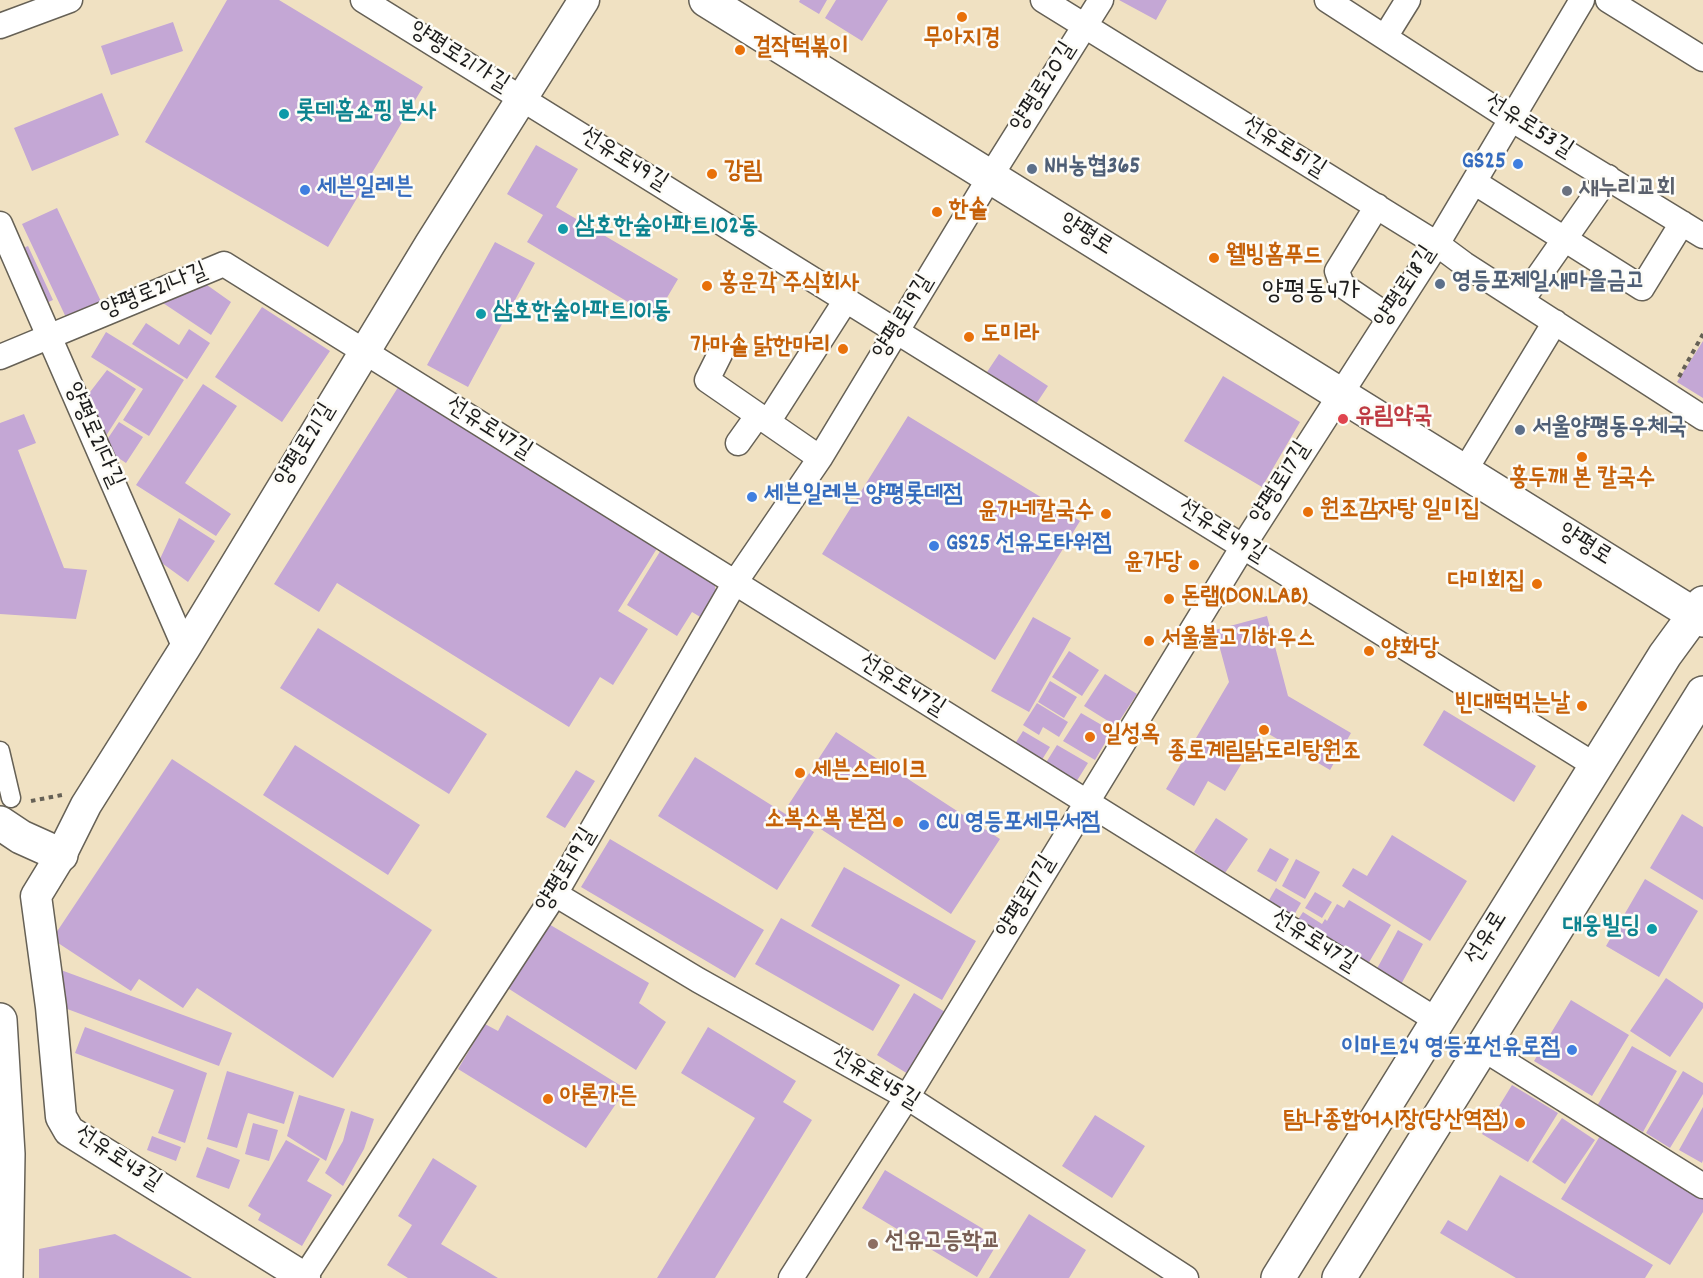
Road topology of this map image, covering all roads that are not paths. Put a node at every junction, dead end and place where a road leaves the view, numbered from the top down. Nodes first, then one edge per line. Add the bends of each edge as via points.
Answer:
1 (70, 0) edge
2 (363, 0) edge
3 (584, 0) edge
4 (706, 0) edge
5 (1043, 0) edge
6 (1101, 0) edge
7 (1327, 0) edge
8 (1408, 0) edge
9 (1582, 0) edge
10 (1608, 0) edge
11 (0, 26) edge
12 (1085, 26) junction
13 (1385, 37) junction
14 (1703, 59) edge
15 (522, 99) junction
16 (1511, 119) junction
17 (990, 177) junction
18 (1608, 177) junction
19 (1474, 182) junction
20 (1377, 206) junction
21 (1682, 223) junction
22 (0, 224) edge
23 (1703, 236) edge
24 (1566, 240) junction
25 (1437, 244) junction
26 (846, 300) junction
27 (1522, 300) junction
28 (1389, 317) junction
29 (1555, 322) junction
30 (897, 331) junction
31 (48, 336) junction
32 (364, 352) junction
33 (721, 352) dead end
34 (0, 357) edge
35 (1338, 394) junction
36 (763, 418) junction
37 (1703, 418) edge
38 (738, 443) dead end
39 (820, 458) junction
40 (1464, 472) junction
41 (1243, 547) junction
42 (734, 584) junction
43 (1700, 613) edge
44 (185, 648) junction
45 (1703, 693) edge
46 (0, 751) edge
47 (1596, 766) junction
48 (1087, 802) junction
49 (6, 810) edge
50 (61, 855) junction
51 (555, 894) junction
52 (36, 896) joint
53 (0, 1020) edge
54 (1437, 1021) junction
55 (1482, 1048) junction
56 (907, 1097) junction
57 (1703, 1186) edge
58 (6, 1278) edge
59 (305, 1278) edge
60 (791, 1278) edge
61 (1186, 1278) edge
62 (1278, 1278) edge
63 (1339, 1278) edge

1 - 11 street
2 - 15 street, 양평로21가길
3 - 15 street, 양평로21길
4 - 17 main road, 양평로
5 - 12 street, 선유로51길
6 - 12 street, 양평로20길
7 - 13 street, 선유로53길
8 - 13 street
9 - 16 street, 양평로18길
10 - 14 street
12 - 17 street, 양평로20길
12 - 20 street, 선유로51길
13 - 16 street, 선유로53길
15 - 26 street, 선유로49길
15 - 32 street, 양평로21길
16 - 18 street, 선유로53길
16 - 19 street, 양평로18길
17 - 30 street, 양평로19길
17 - 35 main road, 양평로
18 - 21 street, 선유로53길
18 - 24 street
19 - 24 street
19 - 25 street, 양평로18길
20 - 25 street, 선유로51길
20 - 28 street via 1337,271 1342,285
21 - 23 street, 선유로53길
21 - 24 street via 1642,288
22 - 31 street, 양평로21다길
24 - 27 street
25 - 27 street, 선유로51길
25 - 28 street, 양평로18길
26 - 30 street, 선유로49길
26 - 36 street
27 - 29 street, 선유로51길
28 - 35 street, 양평로18길
29 - 37 street, 선유로51길
29 - 40 street
30 - 39 street, 양평로19길
30 - 41 street, 선유로49길
31 - 32 street, 양평로21나길 via 224,264
31 - 34 street, 양평로21나길
31 - 44 street, 양평로21다길
32 - 42 street, 선유로47길
32 - 44 street, 양평로21길
33 - 36 street via 707,380
35 - 40 main road, 양평로
35 - 41 street, 양평로17길
36 - 38 street
36 - 39 street
39 - 42 street, 양평로19길
40 - 43 main road, 양평로
41 - 47 street, 선유로49길
41 - 48 street, 양평로17길
42 - 48 street, 선유로47길
42 - 51 street, 양평로19길
43 - 47 main road, 선유로 via 1665,655
44 - 50 street, 양평로21길 via 86,804
45 - 55 main road
46 - 49 street
47 - 54 main road, 선유로
48 - 54 street, 선유로47길
48 - 56 street, 양평로17길
49 - 50 main road via 21,837
50 - 52 street, 양평로21길
51 - 56 street, 선유로45길 via 698,980
51 - 59 street, 양평로19길
52 - 59 street, 선유로43길 via 61,1117 69,1131
53 - 58 main road via 8,1154
54 - 62 main road, 선유로
55 - 57 street
55 - 63 main road
56 - 60 street, 양평로17길
56 - 61 street, 선유로45길

